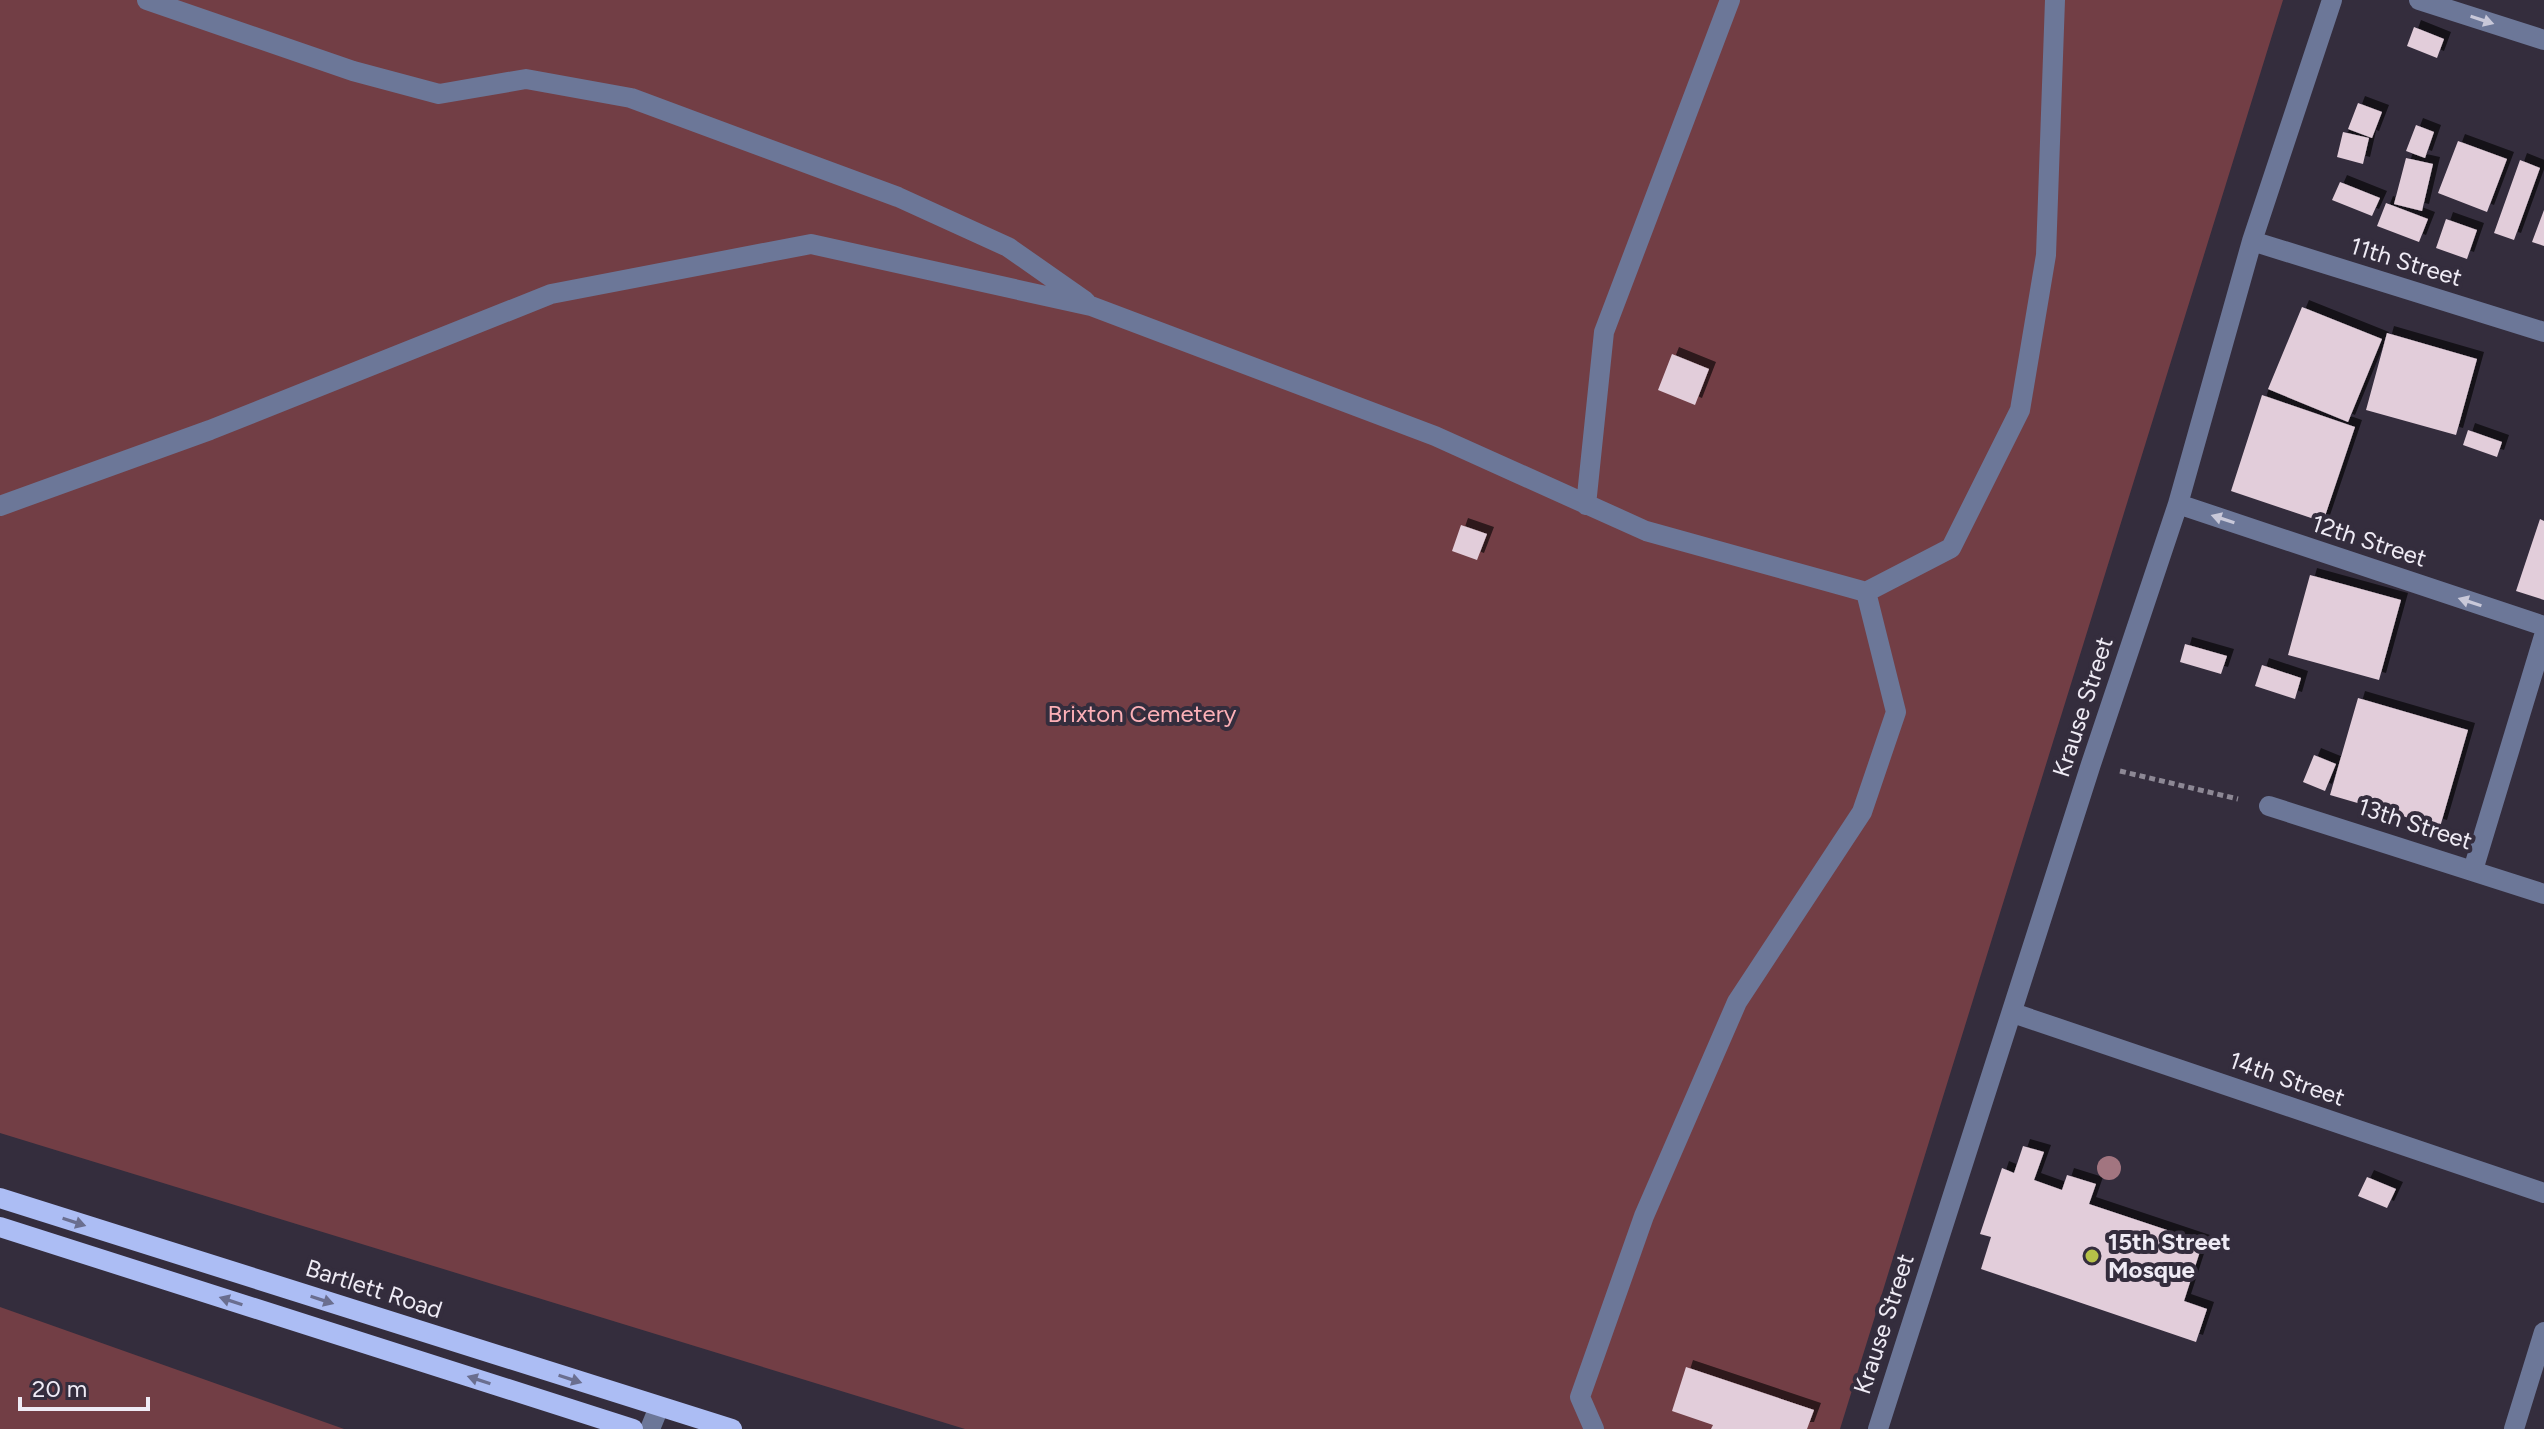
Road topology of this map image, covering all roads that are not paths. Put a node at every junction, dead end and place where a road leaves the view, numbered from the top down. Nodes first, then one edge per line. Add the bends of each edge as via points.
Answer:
1 (147, 0) edge
2 (1730, 0) edge
3 (2055, 0) edge
4 (2332, 0) edge
5 (2419, 0) edge
6 (2544, 40) edge
7 (2252, 241) junction
8 (1091, 306) junction
9 (2544, 332) edge
10 (2178, 504) junction
11 (1586, 505) junction
12 (0, 506) edge
13 (1866, 592) junction
14 (2544, 626) edge
15 (2544, 636) edge
16 (2269, 806) road end
17 (2473, 870) junction
18 (2544, 894) edge
19 (2013, 1013) junction
20 (2544, 1193) edge
21 (0, 1198) edge
22 (0, 1227) edge
23 (2544, 1332) edge
24 (659, 1407) junction
25 (633, 1429) edge
26 (650, 1429) edge
27 (732, 1429) edge
28 (1594, 1429) edge
29 (1878, 1429) edge
30 (2514, 1429) edge

1 - 8 street via 353,71 439,94 526,79 631,98 898,197 1008,247
2 - 11 street via 1604,332
3 - 13 street via 2046,255 2020,410 1951,548
4 - 7 street, Krause Street
5 -> 6 street
7 - 9 street, 11th Street
7 - 10 street, Krause Street
8 - 11 street via 1435,436
8 - 12 street via 811,244 551,294 210,430
14 -> 10 street, 12th Street
10 - 19 street, Krause Street
11 - 13 street via 1646,531
13 - 28 street via 1896,712 1862,812 1737,1002 1644,1216 1580,1397
15 - 17 street
16 - 17 street, 13th Street
17 - 18 street, 13th Street
19 - 20 street, 14th Street
19 - 29 street, Krause Street
21 -> 24 main road, Bartlett Road
25 -> 22 main road
23 - 30 street
24 - 26 street
24 - 27 main road, Bartlett Road

